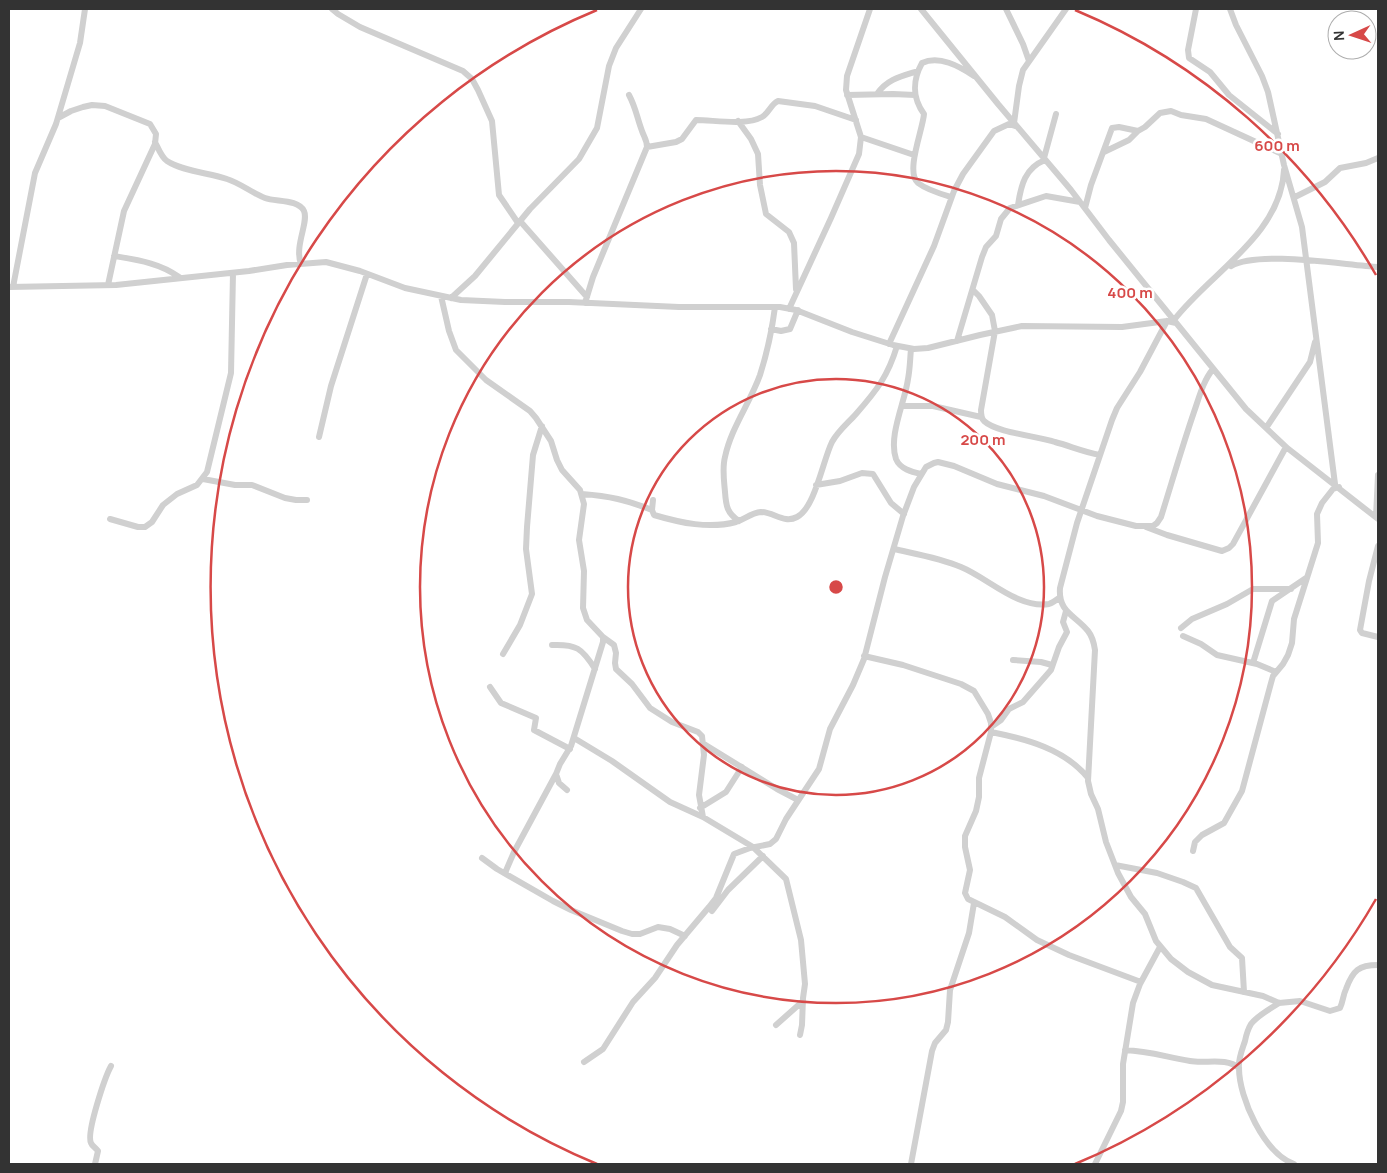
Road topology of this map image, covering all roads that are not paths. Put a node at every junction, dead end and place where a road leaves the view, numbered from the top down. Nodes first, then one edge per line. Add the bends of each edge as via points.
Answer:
1 (85, 9) edge
2 (332, 9) edge
3 (641, 9) edge
4 (870, 9) edge
5 (921, 9) edge
6 (1006, 9) edge
7 (1066, 9) edge
8 (1196, 9) edge
9 (1230, 9) edge
10 (1029, 61) junction
11 (918, 71) junction
12 (977, 78) junction
13 (877, 94) junction
14 (629, 95) dead end
15 (847, 95) junction
16 (916, 96) junction
17 (1056, 114) dead end
18 (58, 118) junction
19 (856, 120) junction
20 (738, 121) junction
21 (1015, 125) junction
22 (1138, 131) junction
23 (1278, 134) junction
24 (861, 137) junction
25 (155, 142) junction
26 (647, 147) junction
27 (1104, 152) junction
28 (1282, 154) junction
29 (914, 155) junction
30 (1378, 158) edge
31 (1044, 159) junction
32 (1284, 165) junction
33 (951, 197) junction
34 (1294, 197) junction
35 (1080, 202) junction
36 (1018, 205) junction
37 (1085, 208) junction
38 (519, 222) junction
39 (114, 256) junction
40 (1307, 261) junction
41 (301, 264) junction
42 (1378, 267) edge
43 (1226, 268) junction
44 (233, 273) junction
45 (367, 274) junction
46 (179, 277) junction
47 (108, 285) junction
48 (11, 287) edge
49 (796, 290) junction
50 (972, 290) junction
51 (441, 296) junction
52 (451, 298) junction
53 (586, 300) junction
54 (775, 307) junction
55 (788, 308) junction
56 (798, 310) junction
57 (1172, 322) junction
58 (771, 329) junction
59 (995, 331) junction
60 (1316, 336) junction
61 (957, 341) junction
62 (889, 344) junction
63 (897, 346) junction
64 (911, 348) junction
65 (1213, 369) junction
66 (902, 406) junction
67 (981, 417) junction
68 (542, 426) junction
69 (1266, 428) junction
70 (319, 437) dead end
71 (1286, 446) junction
72 (1100, 455) junction
73 (921, 474) junction
74 (1378, 475) edge
75 (203, 479) junction
76 (816, 485) junction
77 (1337, 486) junction
78 (582, 494) junction
79 (308, 500) dead end
80 (653, 500) dead end
81 (652, 510) junction
82 (1081, 510) junction
83 (904, 514) junction
84 (1377, 518) edge
85 (110, 519) dead end
86 (739, 521) junction
87 (1146, 527) junction
88 (1378, 546) edge
89 (894, 549) junction
90 (1307, 577) junction
91 (1291, 589) junction
92 (1059, 598) junction
93 (1066, 611) junction
94 (1181, 628) dead end
95 (1183, 636) dead end
96 (603, 637) junction
97 (1378, 637) edge
98 (552, 645) dead end
99 (503, 654) dead end
100 (864, 656) junction
101 (1013, 660) dead end
102 (1253, 663) junction
103 (1052, 665) junction
104 (595, 669) junction
105 (1276, 672) junction
106 (490, 686) dead end
107 (991, 729) junction
108 (574, 738) junction
109 (704, 744) junction
110 (570, 749) junction
111 (742, 767) junction
112 (556, 774) junction
113 (1088, 778) junction
114 (567, 790) dead end
115 (798, 800) junction
116 (700, 808) junction
117 (703, 817) junction
118 (753, 847) junction
119 (1193, 851) dead end
120 (763, 856) junction
121 (482, 858) dead end
122 (1115, 865) junction
123 (505, 872) junction
124 (974, 902) junction
125 (696, 924) junction
126 (685, 936) junction
127 (1160, 947) junction
128 (1378, 965) edge
129 (1141, 982) junction
130 (1244, 992) junction
131 (802, 1002) junction
132 (1279, 1003) junction
133 (776, 1025) dead end
134 (800, 1035) dead end
135 (1125, 1050) junction
136 (584, 1062) dead end
137 (111, 1066) dead end
138 (1238, 1068) junction
139 (95, 1164) edge
140 (911, 1164) edge
141 (1095, 1164) edge
142 (1294, 1164) edge

1 - 18 street via 80,43
2 - 38 street via 360,27 463,71 472,79 492,122 499,195
3 - 38 street via 616,48 609,66 600,117 590,142 579,159
4 - 15 street via 847,76
5 - 12 street
6 - 10 street
7 - 10 street
8 - 23 street via 1188,50 1190,58
9 - 23 street via 1262,76
10 - 21 street via 1020,76
11 - 12 street via 922,63 939,60 964,69
11 - 13 street via 888,81
11 - 16 street
12 - 21 street
13 - 15 street
13 - 16 street
14 - 26 street via 637,109
15 - 19 street
16 - 29 street via 916,103 924,114
17 - 31 street
18 - 25 street via 83,107 105,106 150,124 156,134
18 - 48 street via 36,173
19 - 20 street via 815,106 778,101 765,115
19 - 24 street
20 - 26 street via 696,120 682,140
20 - 49 street via 758,154 766,214 789,232 794,243
21 - 31 street
21 - 33 street via 994,131 963,174
22 - 27 street via 1129,140
22 - 27 street via 1112,128
22 - 28 street via 1160,113 1171,111 1206,119
23 - 28 street
24 - 29 street
24 - 49 street via 859,154 851,174
25 - 39 street via 124,211
25 - 41 street via 166,161 228,179 266,198 289,202 304,211 298,251
26 - 53 street
27 - 37 street
28 - 32 street
29 - 33 street via 914,178 918,183
30 - 34 street via 1340,168 1325,182
31 - 35 street
31 - 36 street via 1025,176
32 - 34 street
32 - 43 street via 1282,192 1273,211
33 - 62 street via 934,246
34 - 40 street
35 - 36 street via 1046,196
35 - 37 street
36 - 50 street via 1010,208 1001,219 996,236 986,247
37 - 57 street
38 - 52 street via 475,276
38 - 53 street
39 - 46 street via 157,265
39 - 47 street
40 - 42 street
40 - 43 street via 1244,261
40 - 60 street
41 - 44 street
41 - 45 street via 326,262
43 - 57 street
44 - 46 street
44 - 75 street via 231,373
45 - 51 street via 405,288
45 - 70 street via 331,386
46 - 47 street
47 - 48 street
49 - 55 street
50 - 59 street via 992,315
50 - 61 street
51 - 52 street
51 - 68 street via 456,350 486,380 530,411
52 - 53 street via 505,302
53 - 54 street via 678,307
54 - 55 street
54 - 58 street
55 - 56 street
56 - 58 street via 790,329
56 - 62 street
57 - 59 street via 1122,327 1022,326
57 - 65 street
57 - 72 street via 1117,408
58 - 86 street via 760,376 725,456 727,509
59 - 61 street
59 - 67 street
60 - 69 street via 1310,362
60 - 77 street
61 - 64 street via 928,348
62 - 63 street
63 - 64 street
63 - 76 street via 891,366 878,389 833,441
64 - 66 street
65 - 69 street
65 - 87 street via 1194,412 1161,516 1153,526
66 - 67 street via 933,406
66 - 73 street via 894,444 896,460 909,471
67 - 72 street via 997,428
68 - 78 street via 560,465
68 - 99 street via 533,455 527,527 526,549 532,594 520,626
69 - 71 street
71 - 77 street
71 - 87 street via 1229,548 1222,551
72 - 82 street
73 - 82 street via 931,464 944,463 996,484 1044,496
73 - 83 street
74 - 84 street
75 - 79 street via 252,485 285,498
75 - 85 street via 163,505 145,527
76 - 83 street via 862,473 873,474 891,503
76 - 86 street via 809,505 795,519 782,519 764,512
77 - 84 street
77 - 90 street via 1317,514 1318,544
78 - 81 street via 614,497
78 - 96 street via 584,504 579,540 584,571 583,608 587,620
80 - 81 street
81 - 86 street via 654,515 708,526
82 - 87 street
82 - 92 street
83 - 89 street
88 - 97 street via 1360,630
89 - 92 street via 960,566 1015,598 1050,604
89 - 100 street
90 - 91 street
90 - 105 street via 1294,619 1292,643
91 - 94 street via 1253,589 1192,619
91 - 102 street via 1272,601
92 - 93 street
93 - 103 street via 1063,622 1068,632
93 - 113 street via 1088,632 1095,650
95 - 102 street via 1217,655
96 - 104 street
96 - 109 street via 614,645 616,670 632,684 650,708 672,722 698,732
98 - 104 street via 580,649
100 - 107 street via 903,665 974,691 988,714
100 - 115 street via 853,686 830,729 819,769
101 - 103 street
102 - 105 street
103 - 107 street via 1023,702 1009,709
104 - 108 street
105 - 119 street via 1242,790 1224,823 1195,842
106 - 110 street via 501,704 536,718 534,730
107 - 113 street via 1051,749
107 - 124 street via 979,778 976,811 965,836 970,870 965,893
108 - 110 street
108 - 117 street via 670,802
109 - 111 street
109 - 116 street
110 - 112 street
111 - 115 street
111 - 116 street via 726,792
112 - 114 street via 559,783
112 - 123 street
113 - 122 street
115 - 118 street via 776,838 770,844
116 - 117 street
117 - 118 street
118 - 120 street
118 - 125 street via 734,854 716,898
120 - 125 street
120 - 131 street via 786,879 789,888 801,940 806,984
121 - 123 street
122 - 127 street
122 - 130 street via 1157,874 1196,888 1230,947 1242,958
123 - 126 street via 571,910 632,934 658,927
124 - 129 street via 1069,955
124 - 140 street via 969,933 950,990 946,1030 934,1043 932,1051
125 - 126 street
126 - 136 street via 633,1002 602,1049
127 - 129 street
127 - 130 street via 1188,972 1212,985
128 - 132 street via 1360,967 1345,989 1342,1005 1336,1010 1321,1009 1300,1001
129 - 135 street via 1133,1003
130 - 132 street
131 - 133 street
131 - 134 street
132 - 138 street via 1252,1022
135 - 138 street via 1146,1051 1190,1062 1226,1063
135 - 141 street via 1121,1111
137 - 139 street via 94,1111 90,1137 98,1151
138 - 142 street via 1247,1103 1263,1138

